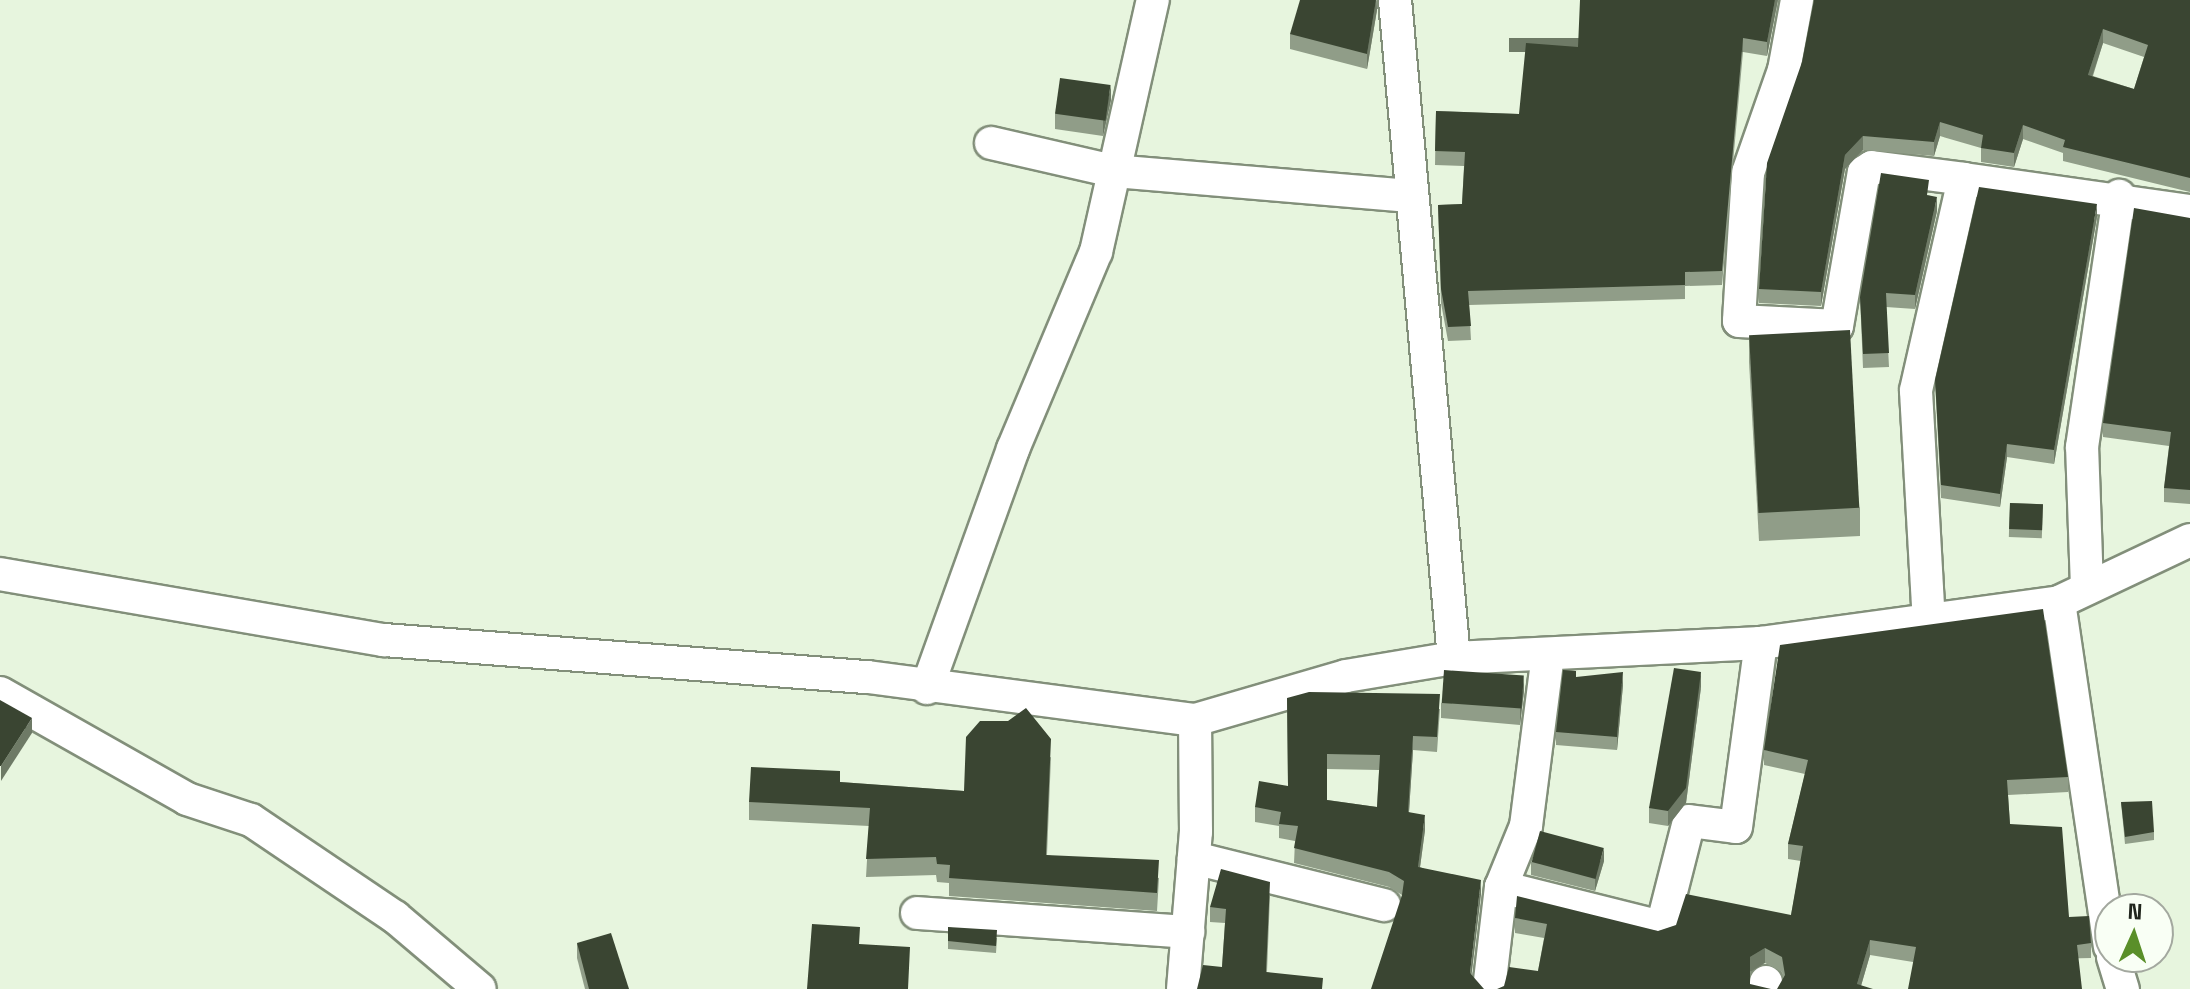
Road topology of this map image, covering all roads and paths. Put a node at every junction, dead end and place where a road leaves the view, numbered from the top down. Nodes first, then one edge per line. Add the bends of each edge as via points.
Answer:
1 (1153, 0) edge
2 (1395, 0) edge
3 (1797, 0) edge
4 (991, 143) dead end
5 (1113, 171) junction
6 (1964, 179) junction
7 (1409, 196) junction
8 (2119, 196) junction
9 (2190, 211) edge
10 (2190, 540) edge
11 (0, 574) edge
12 (2073, 595) junction
13 (1929, 620) junction
14 (1761, 643) junction
15 (1548, 654) junction
16 (1454, 658) junction
17 (927, 688) junction
18 (0, 693) edge
19 (1195, 720) junction
20 (1194, 858) junction
21 (1501, 887) junction
22 (2104, 893) edge
23 (1384, 905) dead end
24 (917, 913) dead end
25 (1188, 932) junction
26 (480, 989) edge
27 (1183, 989) edge
28 (1489, 989) edge

1 - 5 street
2 - 7 street
3 - 6 street via 1784,70 1748,173 1739,321 1837,326 1864,172 1872,167
4 - 5 street
5 - 7 street
5 - 17 street via 1096,252 1013,449
6 - 8 street
6 - 13 street via 1916,391
7 - 16 street
8 - 9 street
8 - 12 street via 2082,447
10 - 12 street
11 - 17 street via 384,640 868,677
12 - 13 street
12 - 22 street
13 - 14 street
14 - 15 street
14 - 21 street via 1736,827 1689,821 1662,927
15 - 16 street
15 - 21 street via 1526,826
16 - 19 street via 1346,676
17 - 19 street
18 - 26 street via 187,799 251,820 395,917
19 - 20 street
20 - 23 street
20 - 25 street
21 - 28 street
24 - 25 street
25 - 27 street

